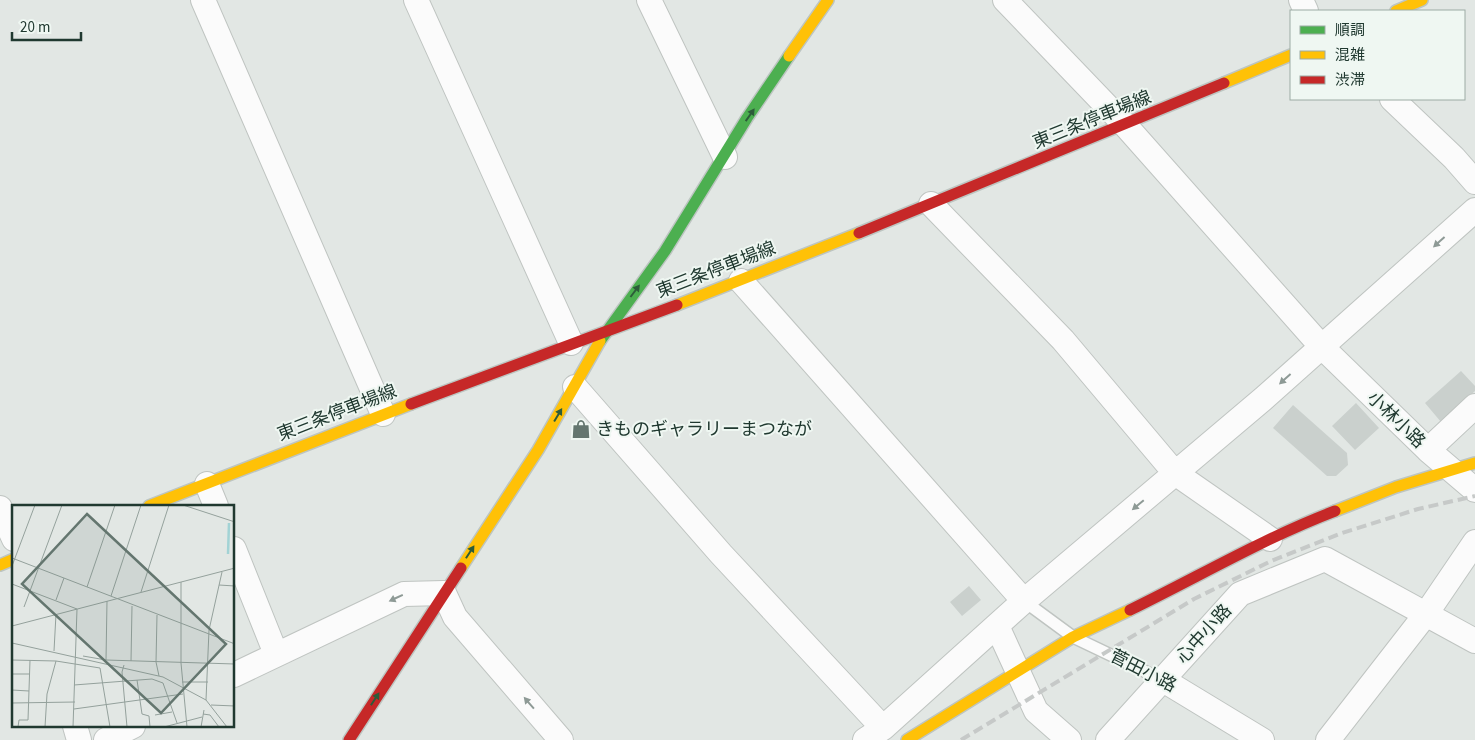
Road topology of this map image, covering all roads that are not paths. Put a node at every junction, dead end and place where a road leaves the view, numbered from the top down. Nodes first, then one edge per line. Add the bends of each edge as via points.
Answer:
1 (203, 0) edge
2 (416, 0) edge
3 (649, 0) edge
4 (828, 0) edge
5 (1005, 0) edge
6 (1422, 0) edge
7 (1398, 10) edge
8 (1290, 55) edge
9 (1393, 100) edge
10 (1125, 125) junction
11 (725, 157) junction
12 (1475, 182) edge
13 (931, 204) junction
14 (1475, 210) edge
15 (741, 281) junction
16 (606, 330) junction
17 (571, 343) junction
18 (1321, 346) junction
19 (575, 387) junction
20 (1475, 406) edge
21 (383, 414) junction
22 (1428, 450) junction
23 (1475, 463) edge
24 (1452, 470) junction
25 (1175, 473) junction
26 (207, 484) junction
27 (1475, 490) edge
28 (152, 505) edge
29 (216, 505) edge
30 (0, 508) edge
31 (12, 535) edge
32 (1270, 539) junction
33 (1475, 542) edge
34 (235, 552) edge
35 (12, 560) edge
36 (0, 565) edge
37 (444, 593) junction
38 (1024, 601) junction
39 (1426, 614) junction
40 (997, 626) junction
41 (1074, 637) junction
42 (1475, 641) edge
43 (276, 654) junction
44 (1018, 672) junction
45 (235, 674) edge
46 (1163, 680) junction
47 (129, 728) edge
48 (874, 734) edge
49 (355, 737) edge
50 (106, 740) edge
51 (561, 740) edge
52 (907, 740) edge
53 (1069, 740) edge
54 (1108, 740) edge
55 (1262, 740) edge
56 (1328, 740) edge

1 - 21 street
2 - 17 street
3 - 11 street
11 -> 4 street via 747,118
5 - 10 street, 小林小路
6 - 7 street
8 - 10 street, 東三条停車場線
9 - 12 street
10 - 13 street, 東三条停車場線
10 - 18 street, 小林小路
16 -> 11 street via 665,251
13 - 15 street, 東三条停車場線
13 - 25 street via 1063,340
14 -> 18 street
15 - 16 street, 東三条停車場線
15 - 38 street
16 - 17 street, 東三条停車場線
16 - 19 street
17 - 21 street, 東三条停車場線
18 - 22 street, 小林小路
18 -> 25 street
37 -> 19 street via 538,450
19 - 48 street
20 - 22 street
21 - 26 street, 東三条停車場線
22 - 24 street, 小林小路
23 - 24 street
24 - 27 street, 小林小路
24 - 32 street via 1387,491
25 - 32 street
25 -> 38 street
26 - 28 street, 東三条停車場線
26 - 29 street
30 - 31 street
32 - 41 street
33 - 39 street
34 - 43 street
35 - 36 street
37 -> 43 street via 404,594
49 -> 37 street
51 -> 37 street via 456,618
38 - 40 street
38 - 41 lane, 菅田小路
39 - 42 street
39 - 46 street, 心中小路 via 1325,559 1240,594
39 - 56 street
40 - 44 street
40 - 48 street
41 - 44 street
41 - 46 lane, 菅田小路
43 - 45 street
44 - 52 street
44 - 53 street via 1036,712
46 - 54 street, 心中小路
46 - 55 street, 菅田小路
47 - 50 street

